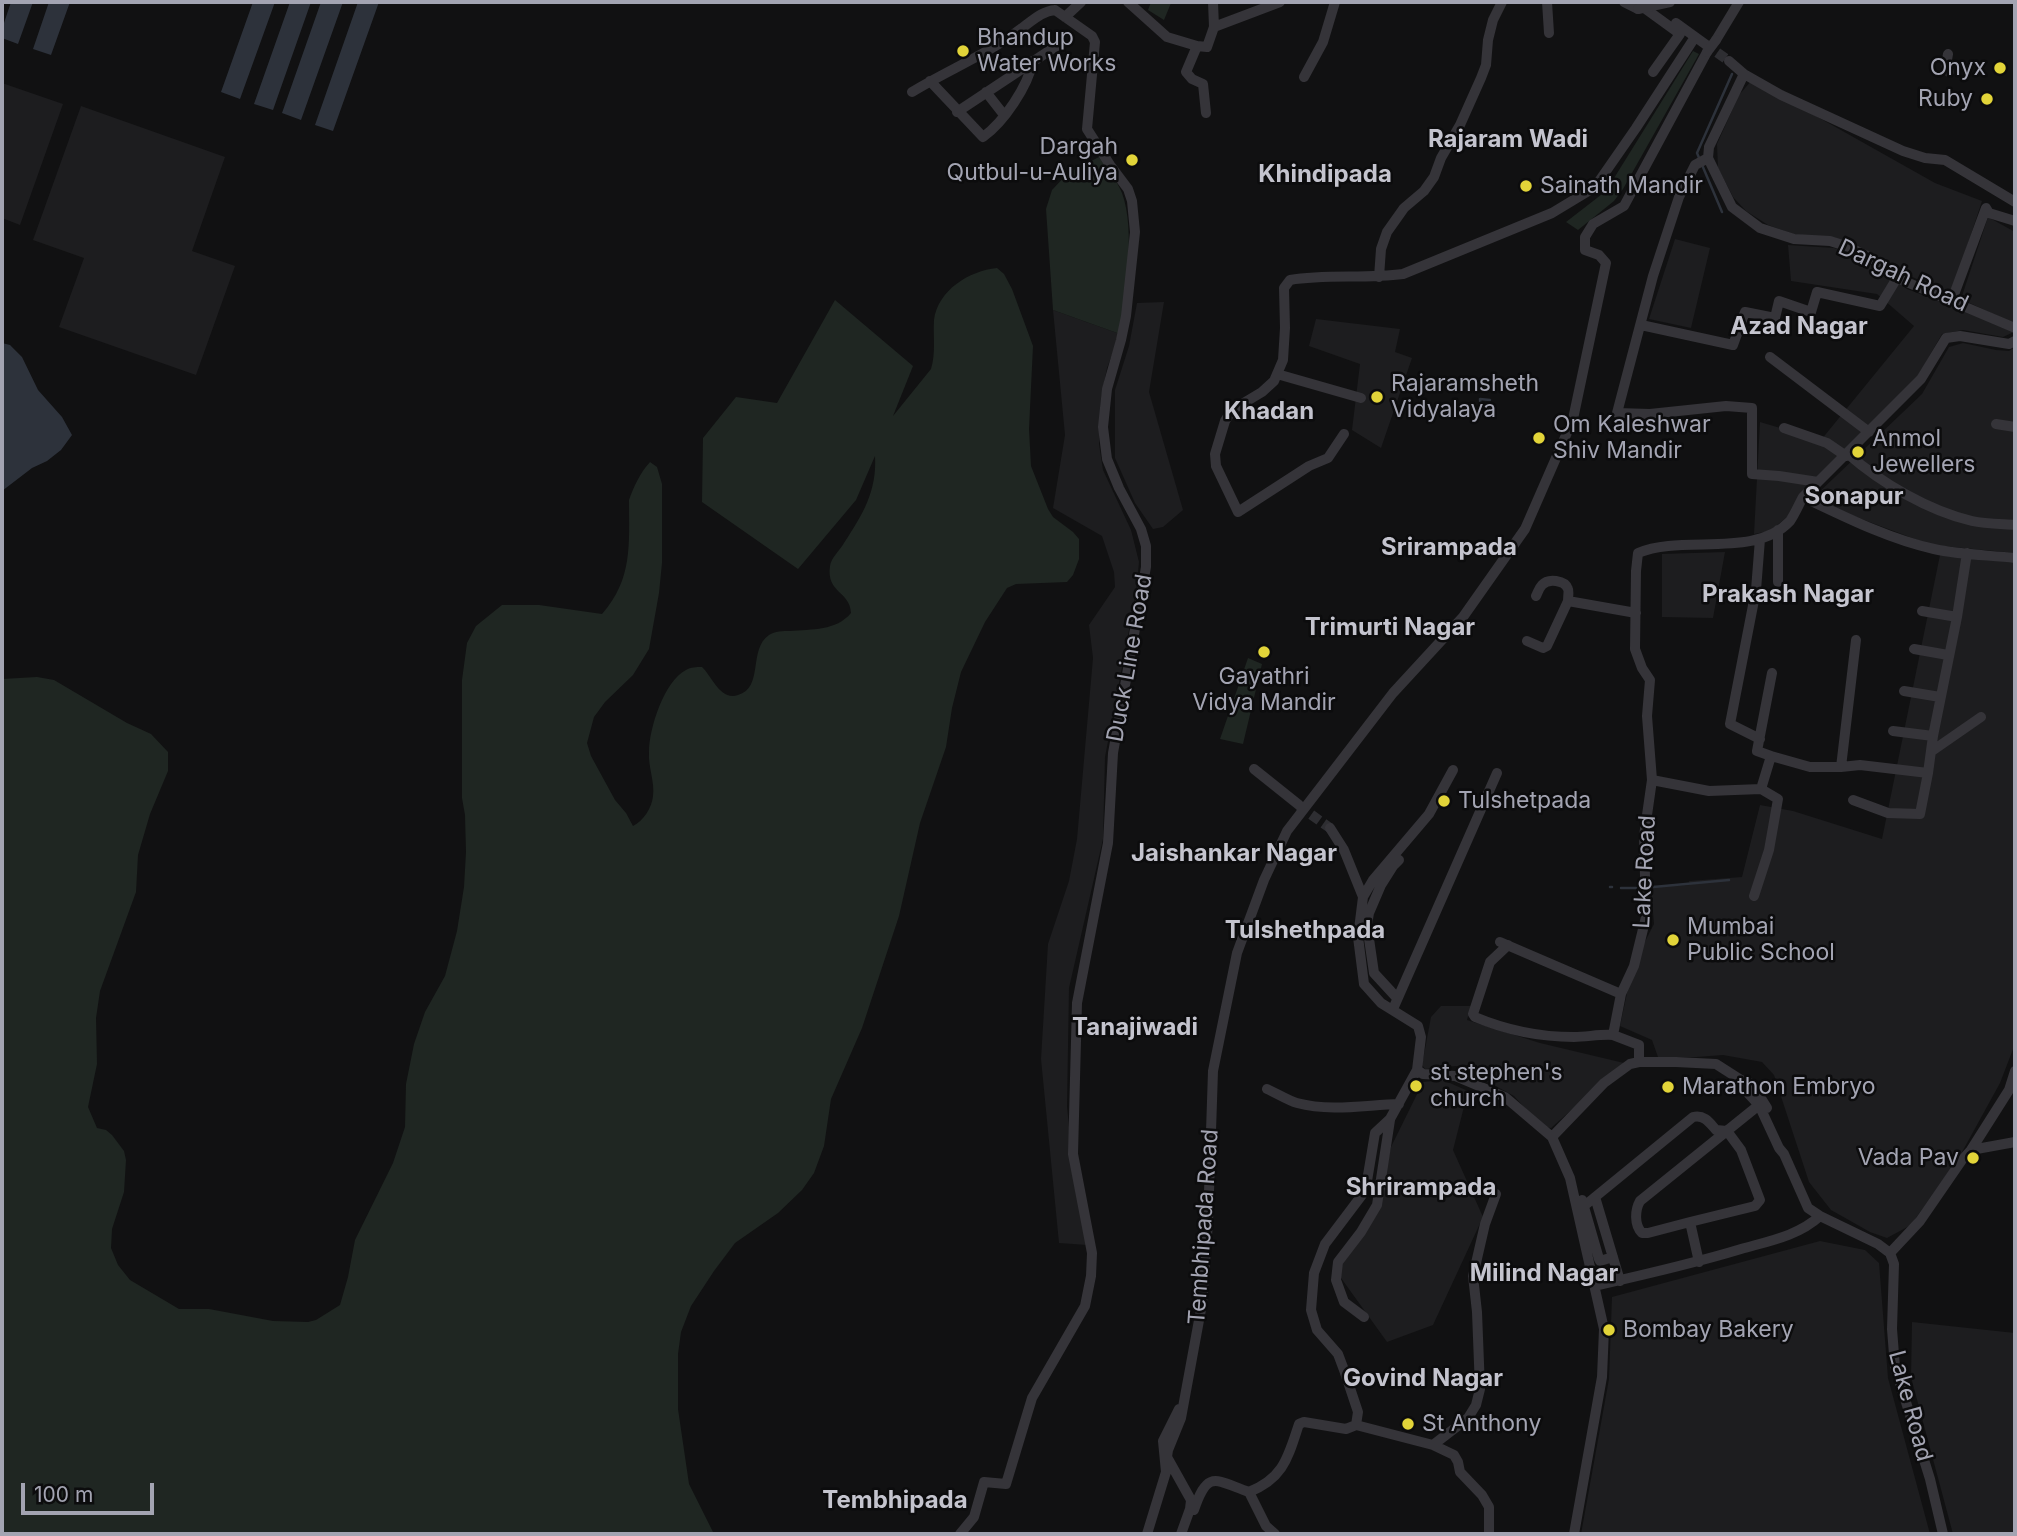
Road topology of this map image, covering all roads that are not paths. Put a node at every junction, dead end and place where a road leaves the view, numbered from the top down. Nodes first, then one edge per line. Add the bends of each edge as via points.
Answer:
1 (1081, 2) edge
2 (1128, 2) edge
3 (1213, 2) edge
4 (1280, 2) edge
5 (1335, 2) edge
6 (1502, 2) edge
7 (1547, 2) edge
8 (1624, 2) edge
9 (1648, 2) edge
10 (1670, 2) edge
11 (1739, 2) edge
12 (1637, 5) edge
13 (1057, 6) edge
14 (1065, 17) junction
15 (1214, 27) junction
16 (1549, 33) dead end
17 (1695, 37) junction
18 (1061, 43) dead end
19 (1675, 43) junction
20 (1196, 47) junction
21 (1706, 48) junction
22 (1686, 51) junction
23 (1948, 54) dead end
24 (1033, 61) junction
25 (1729, 61) tunnel mouth
26 (1653, 72) dead end
27 (1949, 72) dead end
28 (1744, 74) junction
29 (1304, 77) dead end
30 (930, 81) junction
31 (912, 92) dead end
32 (986, 92) junction
33 (957, 111) junction
34 (1206, 113) dead end
35 (1004, 114) junction
36 (1702, 161) junction
37 (2015, 202) edge
38 (2015, 221) edge
39 (1379, 277) junction
40 (1897, 278) junction
41 (1952, 300) junction
42 (1641, 325) junction
43 (2015, 328) edge
44 (2015, 341) edge
45 (1770, 357) dead end
46 (1277, 374) junction
47 (1361, 398) dead end
48 (1996, 424) dead end
49 (2015, 427) edge
50 (1784, 428) dead end
51 (1869, 432) junction
52 (1344, 433) dead end
53 (1847, 455) junction
54 (1818, 482) junction
55 (1803, 497) junction
56 (2015, 525) edge
57 (1778, 530) junction
58 (1760, 539) junction
59 (1967, 553) junction
60 (2015, 558) edge
61 (1778, 582) dead end
62 (1536, 596) dead end
63 (1568, 601) junction
64 (1922, 611) dead end
65 (1636, 613) junction
66 (1957, 617) junction
67 (1856, 640) dead end
68 (1527, 641) dead end
69 (1914, 649) dead end
70 (1948, 655) junction
71 (1772, 673) dead end
72 (1904, 691) dead end
73 (1940, 697) junction
74 (1981, 717) dead end
75 (1893, 731) dead end
76 (1933, 736) junction
77 (1760, 739) junction
78 (1932, 751) junction
79 (1771, 756) junction
80 (1841, 767) junction
81 (1254, 769) dead end
82 (1453, 770) dead end
83 (1497, 773) dead end
84 (1928, 773) junction
85 (1652, 780) junction
86 (1761, 789) junction
87 (1853, 800) dead end
88 (1330, 828) tunnel mouth
89 (1287, 831) junction
90 (1399, 860) dead end
91 (1754, 896) dead end
92 (1363, 897) junction
93 (1621, 994) junction
94 (1395, 1003) junction
95 (1613, 1035) junction
96 (1639, 1062) junction
97 (1417, 1070) junction
98 (2015, 1071) edge
99 (1267, 1089) dead end
100 (1399, 1104) junction
101 (1761, 1106) junction
102 (1390, 1119) junction
103 (1727, 1131) junction
104 (1552, 1137) junction
105 (2015, 1142) edge
106 (1970, 1150) junction
107 (1786, 1168) dead end
108 (1496, 1194) dead end
109 (1581, 1194) dead end
110 (1595, 1196) junction
111 (1581, 1208) junction
112 (1820, 1216) junction
113 (1690, 1222) junction
114 (1890, 1252) junction
115 (1613, 1257) junction
116 (1699, 1262) junction
117 (1620, 1281) junction
118 (1594, 1286) junction
119 (1364, 1317) dead end
120 (1183, 1404) junction
121 (1356, 1425) junction
122 (1433, 1445) junction
123 (1249, 1492) junction
124 (960, 1534) edge
125 (1147, 1534) edge
126 (1183, 1534) edge
127 (1275, 1534) edge
128 (1489, 1534) edge
129 (1574, 1534) edge
130 (1943, 1534) edge

1 - 14 street
2 - 20 street via 1167,37
3 - 15 street
4 - 15 street
5 - 29 street via 1323,42
6 - 39 street via 1493,20 1486,65 1460,125 1434,177 1387,232
7 - 16 street
8 - 12 street
9 - 17 street
10 - 12 street, bridge
11 - 21 street, bridge
12 - 19 street via 1679,33
13 - 14 street, Duck Line Road
13 - 30 street via 998,46
14 - 124 street, Duck Line Road via 1095,42 1087,129 1132,201 1135,232 1126,316 1107,389 1103,428 1107,459 1141,529 1146,568 1113,752 1108,843 1077,1003 1073,1154 1092,1253 1091,1276 1085,1306 1032,1398 1006,1484 984,1482 974,1517
15 - 20 street via 1207,47
17 - 21 street
17 - 22 street
18 - 24 street
19 - 22 street
19 - 26 street
20 - 34 street via 1186,72 1203,84
21 - 89 street via 1624,206 1593,224 1585,237 1585,250 1606,263 1573,419 1525,529 1463,617 1393,693
22 - 39 street via 1595,187 1552,213 1428,265
23 - 27 street
24 - 32 street
24 - 35 street via 1024,87
25 - 28 street
28 - 36 street
28 - 37 street via 1903,151 1945,160
30 - 31 street
30 - 33 street
32 - 33 street
32 - 35 street
33 - 35 street via 983,137
36 - 40 street, Dargah Road via 1732,207 1760,228 1794,239 1849,247
36 - 42 street via 1679,197
38 - 41 street via 1986,208
39 - 46 street via 1290,280 1284,288 1283,360
40 - 41 street, Dargah Road
40 - 42 street via 1880,306 1817,292 1811,312 1780,301 1775,318 1745,312 1733,345
41 - 43 street, Dargah Road
42 - 54 street via 1617,413 1752,408 1752,474
44 - 51 street, Lake Road via 1946,338 1921,379
45 - 51 street
46 - 47 street
46 - 52 street via 1262,392 1232,410 1215,454 1238,512 1328,458
48 - 49 street
50 - 53 street
51 - 53 street, Lake Road
53 - 54 street, Lake Road
53 - 56 street via 1880,479 1936,508 1973,521
54 - 55 street, Lake Road
55 - 57 street, Lake Road via 1790,520
55 - 59 street via 1899,538 1935,550
57 - 58 street, Lake Road
57 - 61 street
58 - 65 street, Lake Road via 1659,546 1638,553
58 - 77 street via 1756,590 1730,723
59 - 60 street
59 - 66 street
62 - 63 street via 1542,584 1561,582 1569,590
63 - 65 street
63 - 68 street via 1547,646
64 - 66 street
65 - 85 street, Lake Road via 1635,649 1650,680 1647,716
66 - 70 street
67 - 80 street
69 - 70 street
70 - 73 street
71 - 77 street
72 - 73 street
73 - 76 street
74 - 78 street
75 - 76 street
76 - 78 street
77 - 79 street via 1757,751
78 - 84 street
79 - 80 street via 1810,767
79 - 86 street
80 - 84 street
81 - 89 street via 1297,804
82 - 92 street via 1429,814
83 - 94 street
84 - 87 street via 1920,814 1888,813
85 - 86 street via 1709,790
85 - 93 street, Lake Road via 1644,836 1646,917
86 - 91 street via 1778,799 1769,850
88 - 92 street
89 - 120 street, Tembhipada Road via 1237,953 1213,1071 1202,1304
90 - 94 street via 1381,885 1367,925 1374,973
92 - 94 street via 1358,937 1364,984 1381,1003
93 - 95 street, Lake Road
93 - 95 street via 1504,944 1490,962 1473,1014 1542,1036
94 - 97 street via 1418,1026
95 - 96 street via 1639,1045
96 - 101 street via 1716,1064 1752,1084
96 - 104 street via 1604,1083
97 - 100 street
97 - 104 street via 1455,1076 1505,1097
98 - 106 street via 2009,1090
99 - 100 street via 1295,1103 1352,1108
100 - 102 street
101 - 103 street
101 - 107 street
101 - 112 street via 1784,1147 1808,1208
102 - 119 street via 1377,1205 1338,1262 1336,1280 1344,1302
102 - 121 street via 1374,1133 1366,1187 1325,1244 1314,1273 1311,1310 1317,1330 1338,1354 1358,1412
103 - 110 street via 1693,1117
103 - 113 street via 1741,1150 1759,1203
103 - 113 street via 1640,1201 1636,1213 1642,1233
104 - 111 street
105 - 106 street
106 - 114 street via 1920,1221
108 - 122 street via 1472,1276 1480,1389 1476,1405 1468,1418
109 - 111 street
110 - 111 street
110 - 115 street
111 - 115 street via 1600,1261
111 - 118 street
112 - 114 street
112 - 116 street via 1789,1235
113 - 116 street
114 - 130 street, Lake Road via 1895,1367
115 - 117 street
116 - 117 street
117 - 118 street
118 - 129 street via 1604,1329 1602,1377
120 - 125 street via 1163,1441 1166,1472
120 - 126 street, Tembhipada Road via 1167,1457 1191,1500
121 - 122 street
121 - 123 street via 1346,1429 1299,1424 1284,1467
122 - 128 street via 1454,1455 1460,1472 1482,1495 1489,1507
123 - 126 street via 1214,1480 1207,1482
123 - 127 street

